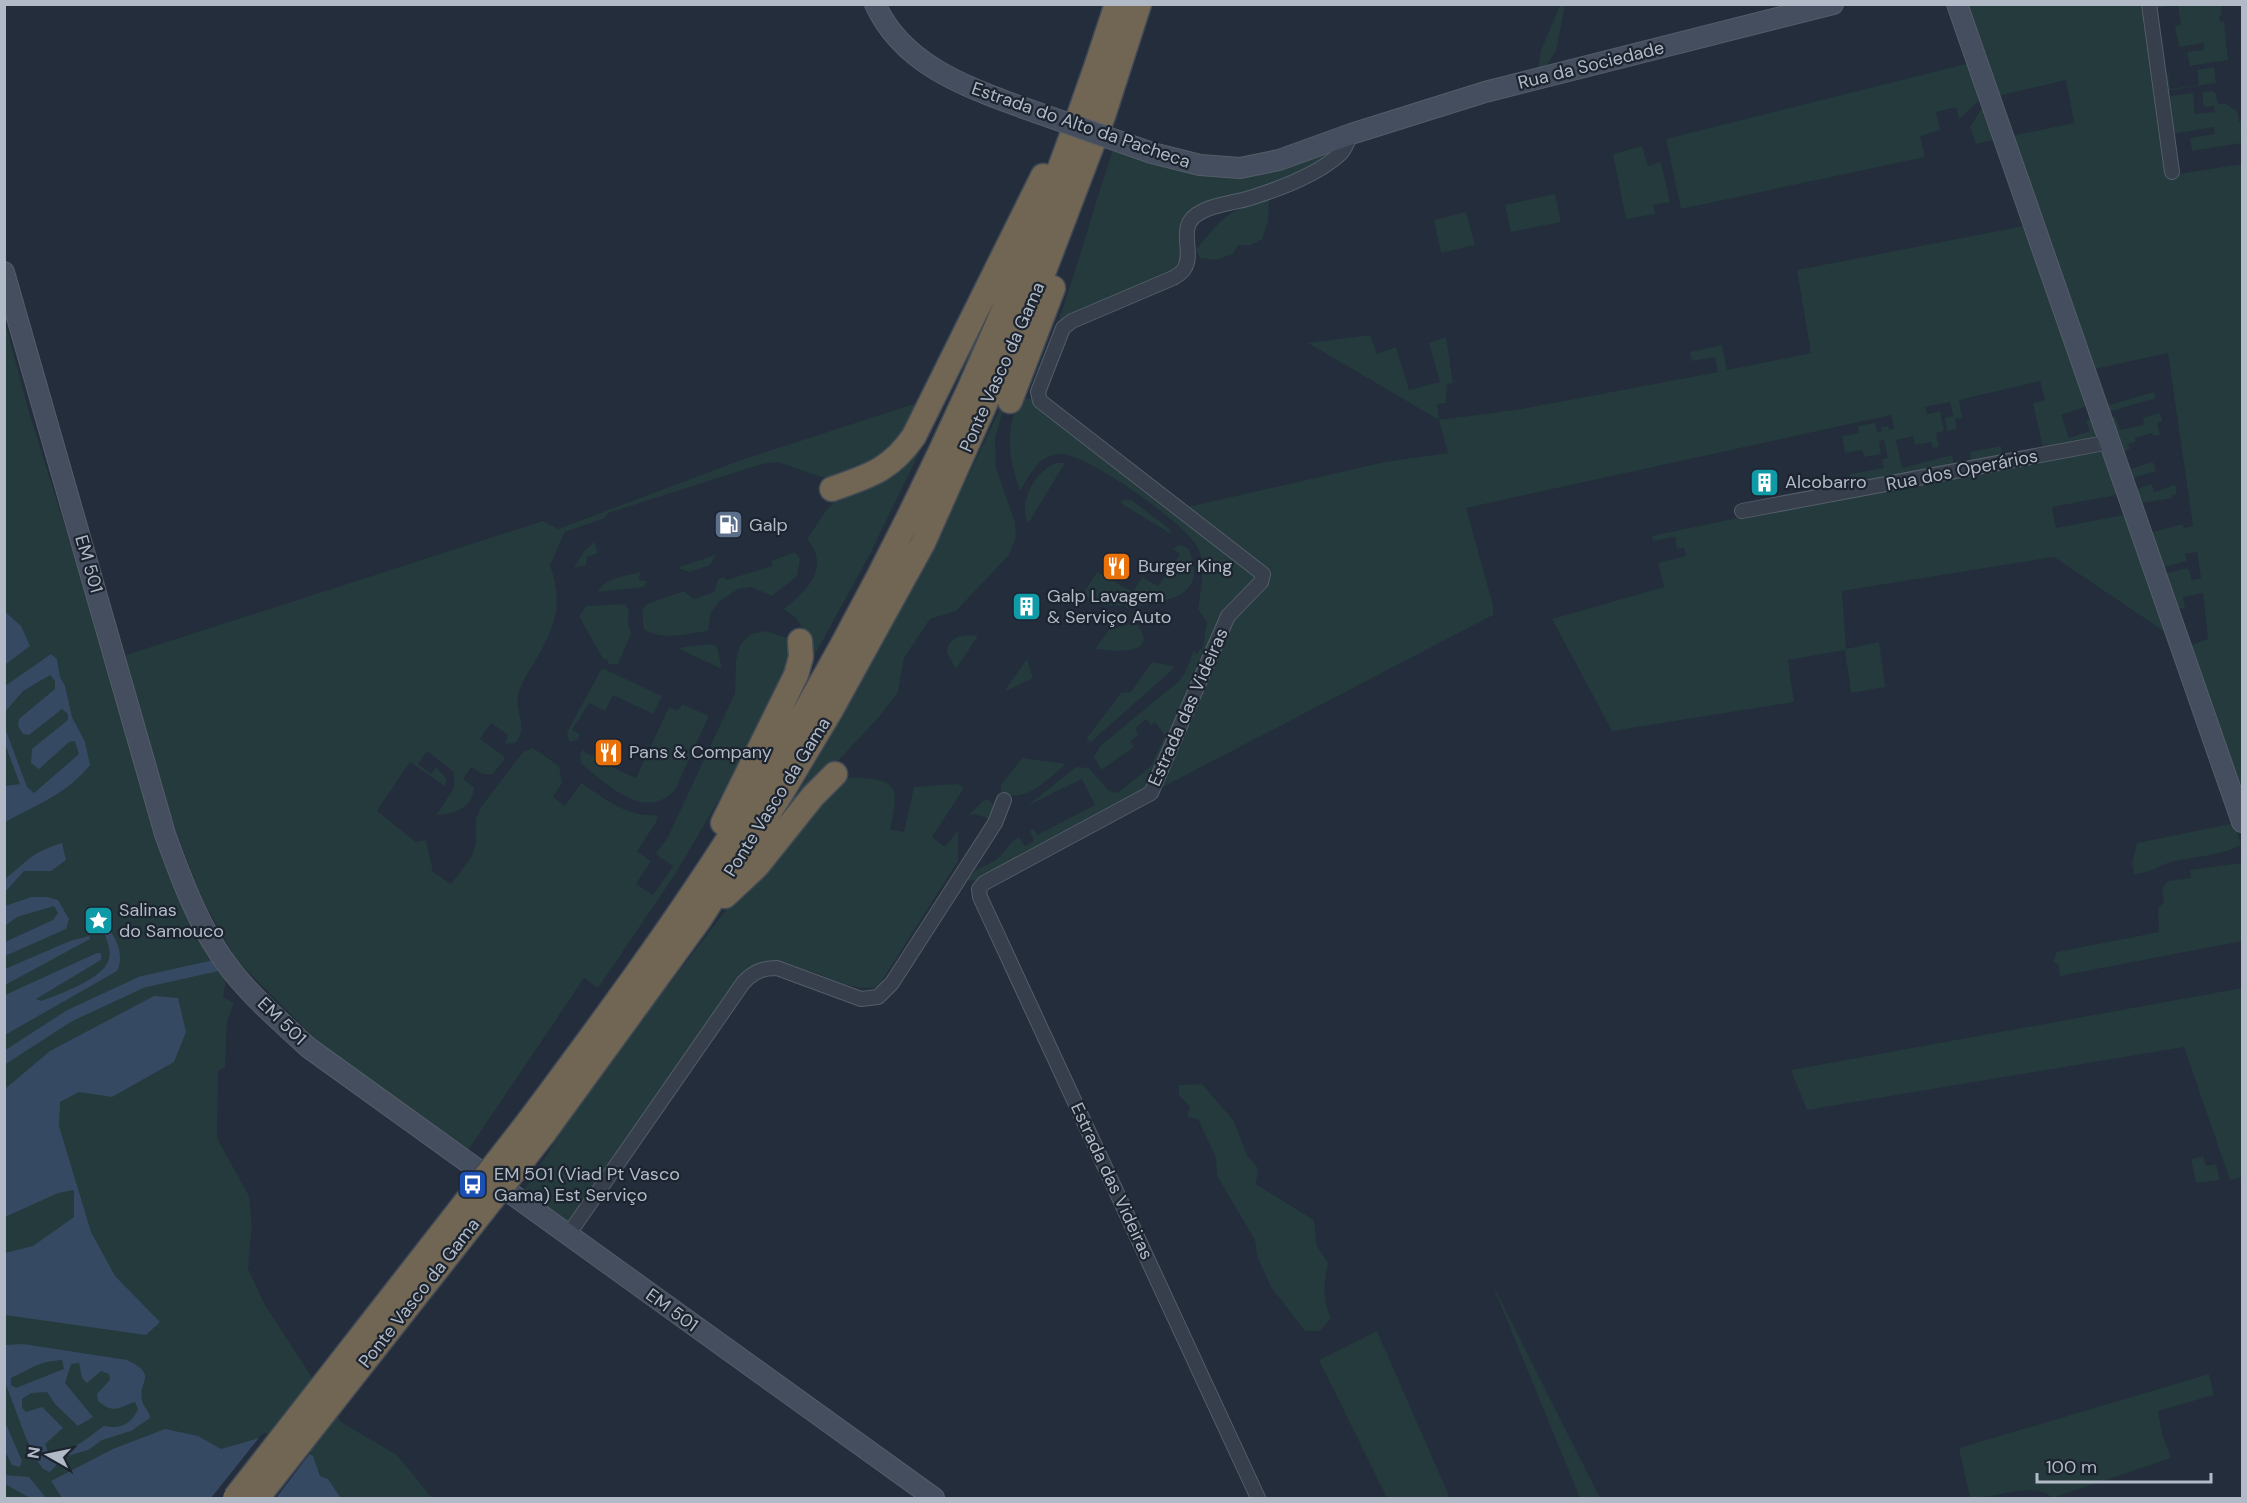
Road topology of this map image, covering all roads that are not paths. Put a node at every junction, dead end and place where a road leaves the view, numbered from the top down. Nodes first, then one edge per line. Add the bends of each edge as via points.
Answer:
1 (875, 4) edge
2 (1117, 4) edge
3 (1141, 4) edge
4 (1833, 4) edge
5 (1957, 4) edge
6 (2149, 4) edge
7 (1102, 49) junction
8 (1351, 134) junction
9 (2172, 172) dead end
10 (4, 272) edge
11 (1010, 400) dead end
12 (2110, 442) junction
13 (832, 489) dead end
14 (1742, 511) dead end
15 (800, 641) dead end
16 (836, 774) dead end
17 (1004, 800) dead end
18 (2242, 822) edge
19 (692, 894) junction
20 (699, 920) junction
21 (537, 1127) junction
22 (568, 1235) junction
23 (235, 1498) edge
24 (257, 1498) edge
25 (934, 1498) edge
26 (1258, 1498) edge

1 - 8 main road, Estrada do Alto da Pacheca, bridge via 906,48 937,71 979,92 1152,153 1200,165 1240,168 1279,160
2 - 7 highway, Ponte Vasco da Gama
3 - 11 highway via 1127,72 1093,184
3 - 20 highway, Ponte Vasco da Gama via 1042,276 923,543 831,710
4 - 8 main road, Rua da Sociedade via 1495,89
5 - 12 main road
6 - 9 street
7 - 13 highway via 1041,182 917,431 905,450 886,468
7 - 19 highway, Ponte Vasco da Gama via 1029,253 939,458 833,663
8 - 26 street, Estrada das Videiras via 1342,153 1296,180 1251,198 1201,211 1186,229 1184,270 1072,321 1058,335 1038,392 1040,400 1263,573 1261,582 1228,616 1150,793 979,889
10 - 22 main road, EM 501 / EM 501 via 165,834 186,891 212,938 231,969 309,1047
12 - 14 street, Rua dos Operários
12 - 18 main road
15 - 19 highway via 796,675
16 - 20 highway via 813,796 757,866
17 - 22 street via 994,823 892,983 878,997 861,999 777,968 752,973 742,982
19 - 21 highway, Ponte Vasco da Gama
20 - 21 highway, Ponte Vasco da Gama
21 - 23 highway, Ponte Vasco da Gama, bridge
21 - 24 highway, Ponte Vasco da Gama, bridge
22 - 25 main road, EM 501 / EM 501

